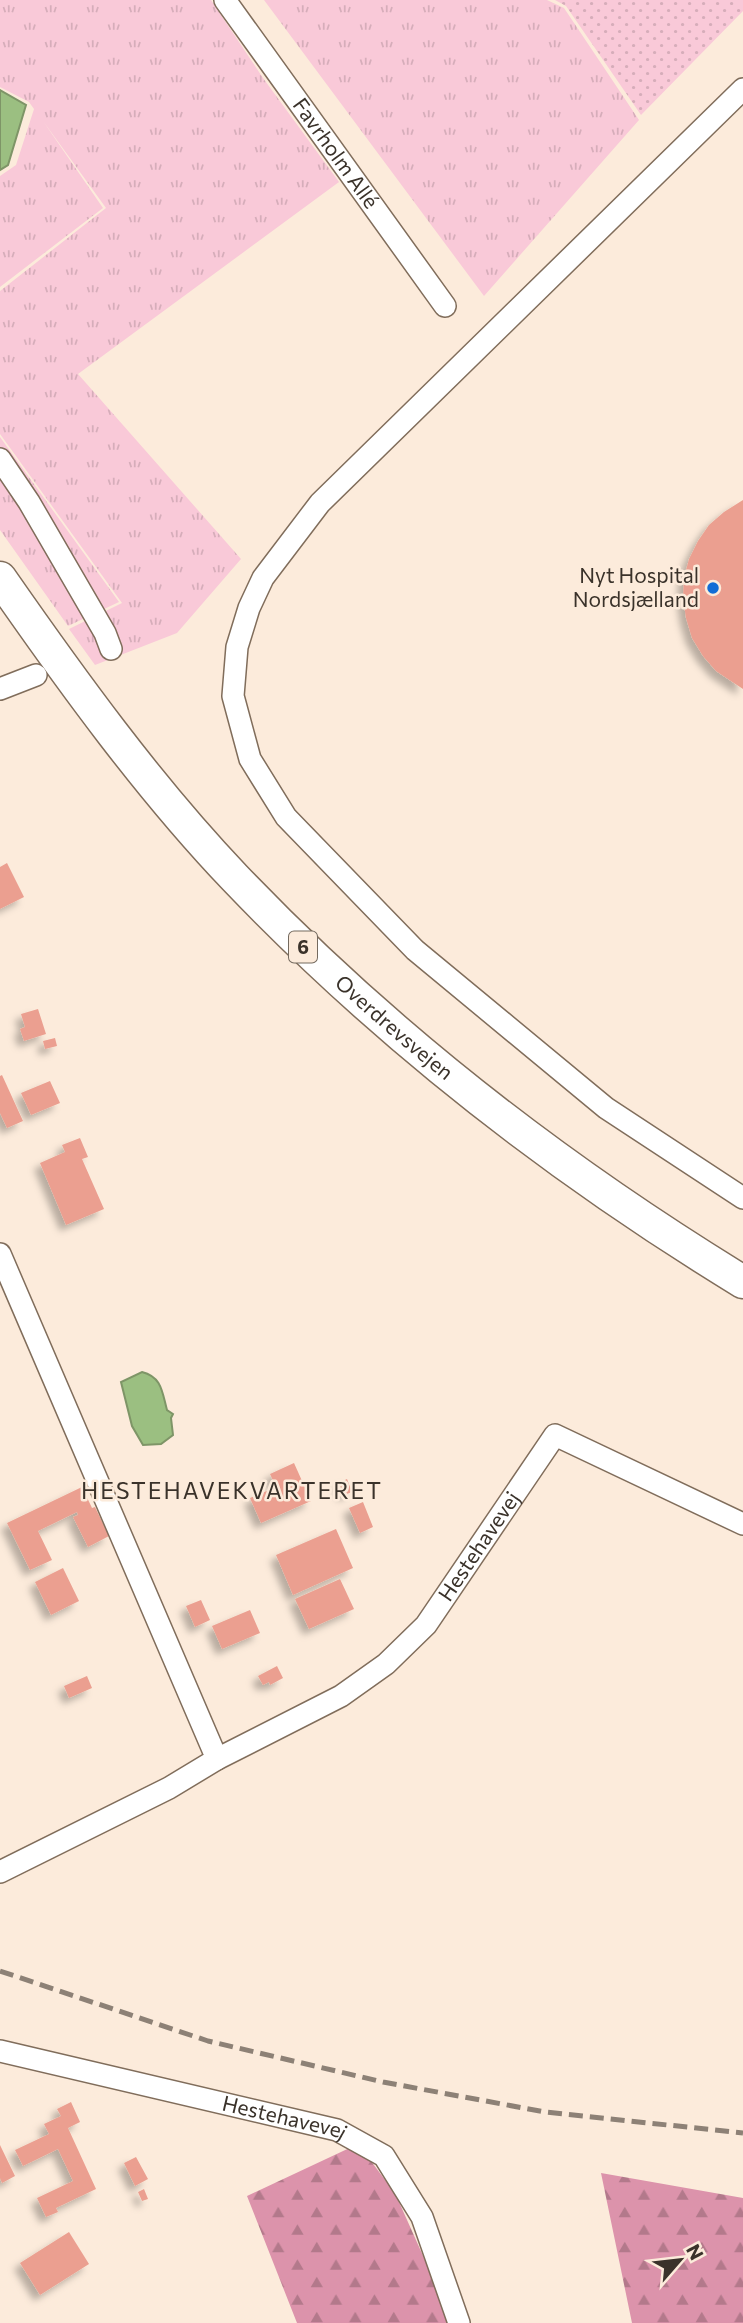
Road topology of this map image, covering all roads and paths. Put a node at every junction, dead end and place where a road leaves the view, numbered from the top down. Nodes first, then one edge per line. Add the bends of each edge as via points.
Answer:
1 (225, 0) edge
2 (743, 89) edge
3 (444, 306) dead end
4 (0, 459) edge
5 (0, 578) edge
6 (111, 649) dead end
7 (36, 675) dead end
8 (0, 689) edge
9 (743, 1198) edge
10 (0, 1254) edge
11 (743, 1282) edge
12 (743, 1524) edge
13 (217, 1759) junction
14 (0, 1872) edge
15 (0, 2050) edge
16 (459, 2323) edge

1 - 3 street, Favrholm Allé
2 - 9 street via 320,503 263,578 237,647 233,696 250,759 286,817 415,950 606,1108
4 - 6 street
5 - 11 main road, Overdrevsvejen / 6 via 167,800 310,955 536,1143
7 - 8 street
10 - 13 street
12 - 13 street, Hestehavevej via 555,1435 426,1625 386,1664 341,1696
13 - 14 street, Hestehavevej via 169,1788
15 - 16 street, Hestehavevej via 337,2130 384,2156 422,2217

